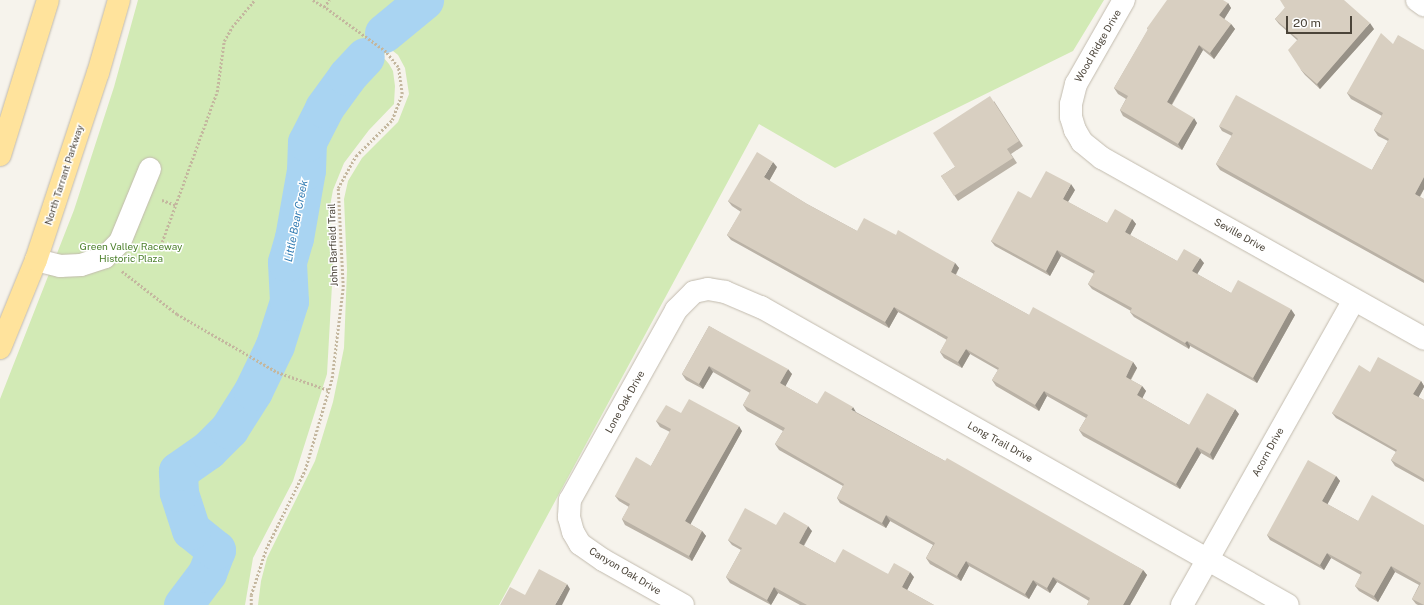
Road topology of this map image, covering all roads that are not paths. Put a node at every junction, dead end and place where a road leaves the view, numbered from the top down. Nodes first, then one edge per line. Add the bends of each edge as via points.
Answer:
1 (48, 0) edge
2 (119, 0) edge
3 (1124, 0) edge
4 (1417, 0) edge
5 (1424, 5) edge
6 (1071, 116) joint
7 (0, 155) edge
8 (150, 169) dead end
9 (36, 260) junction
10 (708, 289) joint
11 (1354, 300) junction
12 (1424, 339) edge
13 (0, 348) edge
14 (573, 532) joint
15 (1207, 559) junction
16 (683, 605) edge
17 (1182, 605) edge
18 (1288, 605) edge

1 - 7 main road
2 - 9 main road, North Tarrant Parkway via 98,73
3 - 6 street, Wood Ridge Drive via 1076,84
4 - 5 street
6 - 11 street, Seville Drive via 1082,142 1102,158
8 - 9 street via 120,242 105,257 81,265 60,266
9 - 13 main road, North Tarrant Parkway
10 - 14 street, Lone Oak Drive via 694,292 676,310 570,500 569,517
10 - 15 street, Long Trail Drive via 725,292 761,307
11 - 12 street, Seville Drive
11 - 15 street, Acorn Drive
14 - 16 street, Canyon Oak Drive via 580,544 603,560
15 - 17 street, Acorn Drive
15 - 18 street, Long Trail Drive

